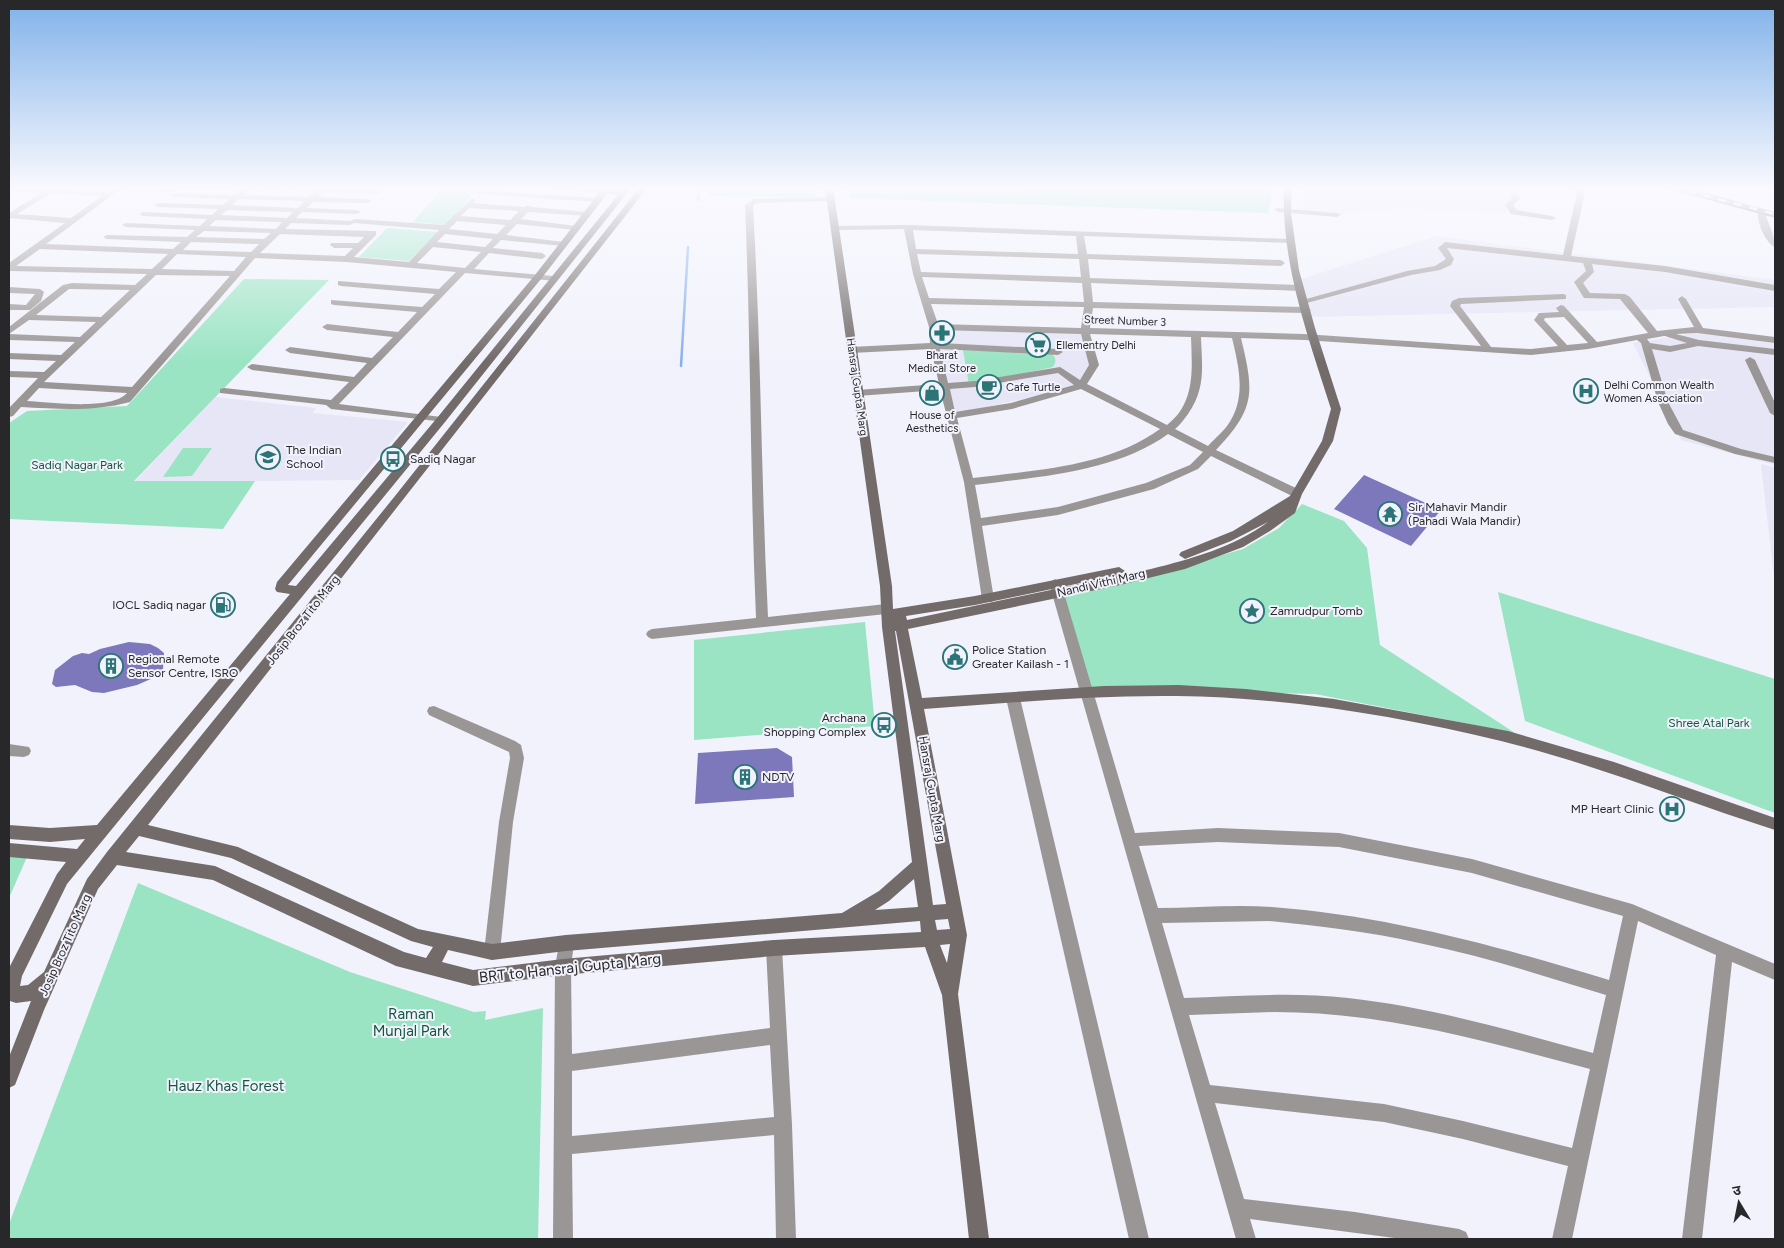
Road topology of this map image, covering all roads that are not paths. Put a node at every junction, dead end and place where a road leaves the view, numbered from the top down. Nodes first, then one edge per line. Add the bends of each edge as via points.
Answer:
1 (93, 245) edge
2 (182, 245) edge
3 (263, 245) edge
4 (340, 245) edge
5 (429, 245) edge
6 (442, 245) edge
7 (492, 245) edge
8 (563, 245) edge
9 (581, 245) edge
10 (598, 245) edge
11 (750, 245) edge
12 (837, 245) edge
13 (913, 245) edge
14 (1082, 245) edge
15 (1290, 245) edge
16 (1569, 245) edge
17 (39, 246) joint
18 (360, 246) joint
19 (88, 248) junction
20 (487, 250) junction
21 (914, 251) junction
22 (175, 252) junction
23 (253, 256) junction
24 (542, 256) dead end
25 (1084, 256) junction
26 (347, 259) junction
27 (1566, 259) junction
28 (1587, 262) junction
29 (1281, 263) dead end
30 (411, 265) junction
31 (9, 268) edge
32 (466, 270) junction
33 (155, 272) junction
34 (235, 274) junction
35 (917, 274) junction
36 (538, 277) junction
37 (553, 279) junction
38 (1086, 279) junction
39 (341, 283) dead end
40 (138, 288) junction
41 (1300, 288) junction
42 (1775, 288) edge
43 (9, 290) edge
44 (442, 292) junction
45 (1552, 297) junction
46 (1563, 297) dead end
47 (1682, 299) dead end
48 (926, 301) junction
49 (334, 302) dead end
50 (1089, 305) junction
51 (1305, 306) junction
52 (9, 307) edge
53 (423, 310) junction
54 (27, 312) junction
55 (1566, 314) junction
56 (106, 320) junction
57 (9, 323) edge
58 (327, 327) dead end
59 (934, 327) junction
60 (1054, 330) junction
61 (1700, 330) junction
62 (9, 331) edge
63 (1085, 331) junction
64 (1659, 333) junction
65 (399, 335) junction
66 (1196, 335) junction
67 (1236, 336) junction
68 (9, 337) edge
69 (1638, 337) junction
70 (1315, 338) junction
71 (85, 340) junction
72 (1775, 340) edge
73 (1698, 343) junction
74 (1595, 345) junction
75 (1646, 345) junction
76 (935, 346) junction
77 (1565, 349) junction
78 (290, 350) dead end
79 (852, 350) junction
80 (1489, 350) junction
81 (1058, 352) junction
82 (1775, 352) edge
83 (9, 356) edge
84 (65, 358) junction
85 (1750, 360) dead end
86 (374, 361) junction
87 (252, 367) dead end
88 (1060, 370) junction
89 (9, 374) edge
90 (46, 375) junction
91 (354, 380) junction
92 (9, 382) edge
93 (37, 384) junction
94 (1081, 386) junction
95 (945, 387) junction
96 (136, 390) junction
97 (224, 391) dead end
98 (857, 393) junction
99 (16, 401) edge
100 (332, 403) junction
101 (1775, 413) edge
102 (9, 414) edge
103 (951, 416) junction
104 (420, 418) junction
105 (441, 420) junction
106 (1169, 430) junction
107 (1210, 452) junction
108 (1775, 460) edge
109 (970, 482) junction
110 (1294, 496) junction
111 (976, 523) junction
112 (1056, 588) junction
113 (300, 591) junction
114 (988, 599) junction
115 (893, 618) junction
116 (762, 622) junction
117 (652, 634) dead end
118 (1086, 693) junction
119 (1013, 698) junction
120 (917, 704) junction
121 (434, 711) dead end
122 (9, 750) edge
123 (24, 751) dead end
124 (1775, 824) edge
125 (137, 829) junction
126 (100, 831) junction
127 (9, 832) edge
128 (1129, 840) junction
129 (9, 850) edge
130 (80, 856) junction
131 (112, 857) junction
132 (920, 866) junction
133 (954, 911) junction
134 (1632, 911) junction
135 (926, 914) junction
136 (1151, 916) junction
137 (843, 920) junction
138 (959, 935) junction
139 (930, 939) junction
140 (444, 942) junction
141 (566, 943) junction
142 (774, 948) junction
143 (1725, 951) junction
144 (492, 952) junction
145 (563, 967) junction
146 (430, 968) junction
147 (53, 971) junction
148 (1775, 972) edge
149 (12, 979) edge
150 (1615, 990) junction
151 (950, 995) junction
152 (1178, 1008) junction
153 (779, 1035) junction
154 (1599, 1063) junction
155 (563, 1064) junction
156 (9, 1079) edge
157 (1203, 1093) junction
158 (783, 1125) junction
159 (563, 1146) junction
160 (1579, 1158) junction
161 (1237, 1208) junction
162 (563, 1239) edge
163 (786, 1239) edge
164 (979, 1239) edge
165 (1139, 1239) edge
166 (1246, 1239) edge
167 (1459, 1239) edge
168 (1562, 1239) edge
169 (1692, 1239) edge

1 - 19 street
2 - 22 street
3 - 23 street
4 - 18 street
5 - 30 street
6 - 20 street
7 - 20 street
8 - 36 street
9 - 37 street, Josip Broz Tito Marg
10 - 125 street, Josip Broz Tito Marg
11 - 116 street
12 - 79 street, Hansraj Gupta Marg
13 - 21 street
14 - 25 street
15 - 41 street, Nandi Vithi Marg
16 - 27 street
17 - 19 street
17 - 31 street
18 - 26 street
19 - 22 street
20 - 24 street
20 - 32 street
21 - 25 street
21 - 35 street
22 - 23 street
22 - 33 street
23 - 26 street
23 - 34 street
25 - 29 street
25 - 38 street
26 - 30 street
27 - 28 street
27 - 51 street via 1445,246 1442,248 1450,259 1437,268 1410,273
28 - 42 street via 1665,269
28 - 64 street via 1590,272 1578,282 1587,296 1622,296
30 - 32 street
31 - 33 street
32 - 36 street
32 - 44 street
33 - 34 street
33 - 40 street
34 - 96 street
35 - 38 street
35 - 48 street
36 - 37 street
36 - 104 street
37 - 105 street, Josip Broz Tito Marg
38 - 41 street
38 - 50 street
39 - 44 street
40 - 54 street via 66,287
40 - 56 street
41 - 51 street, Nandi Vithi Marg
43 - 54 street via 40,292
44 - 53 street
45 - 46 street
45 - 55 street
45 - 80 street via 1460,300 1455,303
47 - 61 street
48 - 50 street
48 - 59 street
49 - 53 street
50 - 51 street
50 - 63 street
51 - 70 street, Nandi Vithi Marg
52 - 54 street
53 - 65 street
54 - 56 street
54 - 57 street
54 - 62 street
55 - 74 street
55 - 77 street via 1542,315 1539,320
56 - 71 street
58 - 65 street
59 - 60 street, Street Number 3
59 - 76 street
60 - 63 street, Street Number 3
60 - 81 street
61 - 64 street, Street Number 3
61 - 72 street, Street Number 3
63 - 66 street, Street Number 3
63 - 94 street via 1094,365
64 - 69 street, Street Number 3
64 - 73 street
65 - 86 street
66 - 67 street, Street Number 3
66 - 106 street via 1197,387 1184,414
67 - 70 street, Street Number 3
67 - 107 street via 1245,374 1243,405 1232,427
68 - 71 street
69 - 74 street, Street Number 3
69 - 75 street
70 - 80 street, Street Number 3
70 - 110 street, Nandi Vithi Marg via 1336,409 1334,428 1326,447
71 - 84 street
73 - 75 street via 1670,349
73 - 82 street
74 - 77 street, Street Number 3
75 - 108 street via 1667,410 1680,432 1739,452
76 - 79 street
76 - 81 street
76 - 95 street
77 - 80 street, Street Number 3 via 1530,352
78 - 86 street
79 - 98 street, Hansraj Gupta Marg
81 - 88 street via 1064,364
83 - 84 street
84 - 90 street
85 - 101 street
86 - 91 street
87 - 91 street
88 - 94 street
88 - 95 street
89 - 90 street
90 - 93 street
91 - 100 street
92 - 93 street
93 - 96 street
93 - 99 street
94 - 103 street via 1012,406
94 - 106 street
95 - 98 street
95 - 103 street
96 - 99 street via 126,400 106,405
97 - 100 street
98 - 115 street, Hansraj Gupta Marg
99 - 102 street
100 - 104 street via 332,407
103 - 109 street
104 - 105 street
104 - 113 street via 281,584 281,589
105 - 113 street, Josip Broz Tito Marg
106 - 107 street
106 - 109 street via 1121,454 1060,470
107 - 110 street
107 - 111 street via 1194,467 1150,486 1058,511
109 - 111 street
110 - 112 street, Nandi Vithi Marg via 1291,510 1275,524 1229,549 1176,566
111 - 114 street
112 - 114 street, Nandi Vithi Marg
112 - 115 street, Nandi Vithi Marg via 945,619
112 - 118 street
113 - 126 street, Josip Broz Tito Marg
114 - 115 street, Nandi Vithi Marg
115 - 116 street
115 - 120 street, Hansraj Gupta Marg
115 - 132 street, Hansraj Gupta Marg
116 - 117 street
118 - 119 street
118 - 124 street via 1214,692 1383,710 1515,738 1666,784
118 - 128 street
119 - 120 street
119 - 165 street
120 - 133 street, Hansraj Gupta Marg
121 - 144 street via 516,749
122 - 123 street
125 - 131 street, Josip Broz Tito Marg
125 - 140 street, BRT to Hansraj Gupta Marg via 233,852 417,936
126 - 127 street via 50,836
126 - 130 street, Josip Broz Tito Marg
128 - 134 street via 1218,835 1339,840 1472,866
128 - 136 street
129 - 130 street
130 - 149 street, Josip Broz Tito Marg via 62,879
131 - 146 street, BRT to Hansraj Gupta Marg via 215,873 402,960
131 - 147 street, Josip Broz Tito Marg via 92,884
132 - 135 street, Hansraj Gupta Marg
132 - 137 street via 884,896
133 - 135 street, BRT to Hansraj Gupta Marg
133 - 138 street, Hansraj Gupta Marg
134 - 143 street
134 - 150 street
135 - 137 street, BRT to Hansraj Gupta Marg
135 - 139 street, Hansraj Gupta Marg
136 - 150 street via 1269,914 1332,920 1420,935 1515,959
136 - 152 street
137 - 141 street, BRT to Hansraj Gupta Marg
138 - 139 street, BRT to Hansraj Gupta Marg
138 - 151 street, Hansraj Gupta Marg
139 - 142 street, BRT to Hansraj Gupta Marg
139 - 151 street, Hansraj Gupta Marg
140 - 144 street, BRT to Hansraj Gupta Marg
140 - 146 street
141 - 144 street, BRT to Hansraj Gupta Marg
141 - 145 street
142 - 145 street, BRT to Hansraj Gupta Marg
142 - 153 street
143 - 148 street
143 - 169 street
145 - 146 street, BRT to Hansraj Gupta Marg via 473,978
145 - 155 street
147 - 149 street via 40,987 23,995 13,992
147 - 156 street, Josip Broz Tito Marg
150 - 154 street
151 - 164 street, Hansraj Gupta Marg
152 - 154 street via 1291,1003 1370,1008 1447,1023
152 - 157 street
153 - 155 street
153 - 158 street
154 - 160 street
155 - 159 street
157 - 160 street via 1384,1113
157 - 161 street
158 - 159 street
158 - 163 street
159 - 162 street
160 - 168 street
161 - 166 street
161 - 167 street

